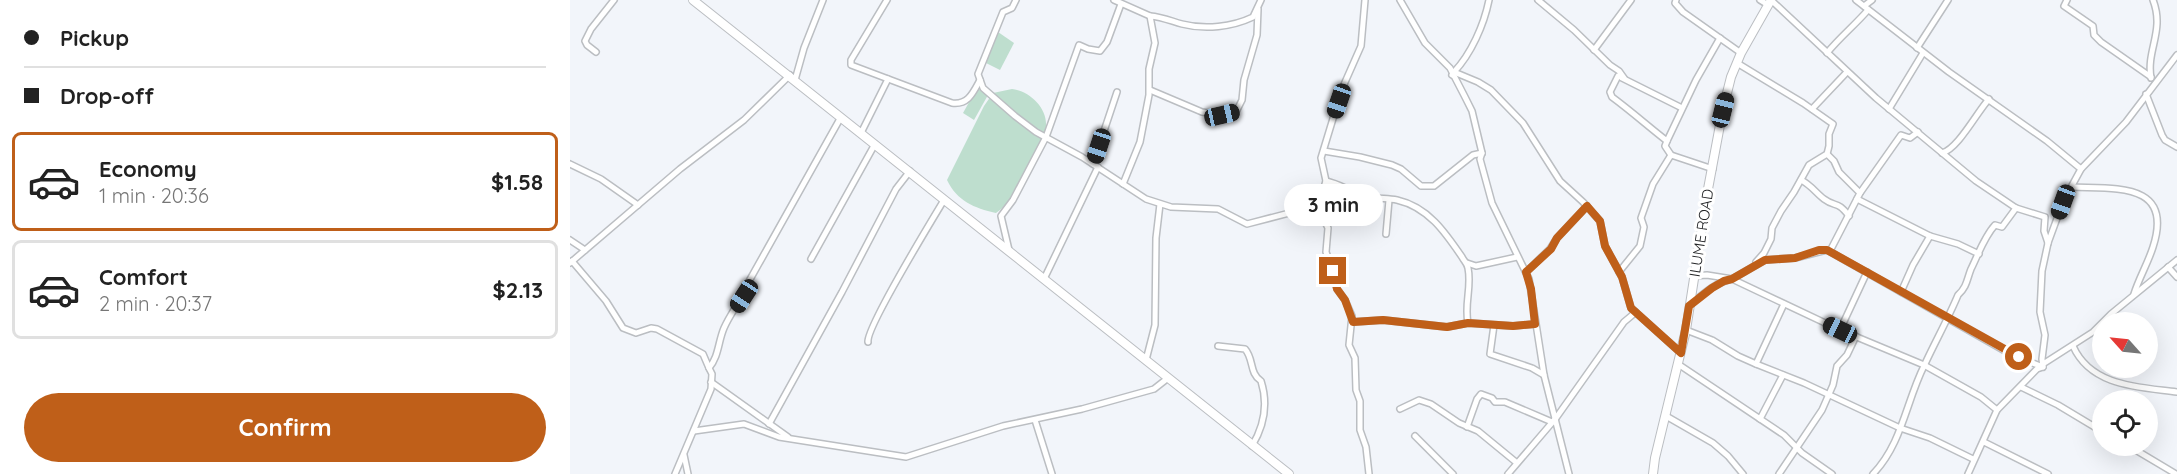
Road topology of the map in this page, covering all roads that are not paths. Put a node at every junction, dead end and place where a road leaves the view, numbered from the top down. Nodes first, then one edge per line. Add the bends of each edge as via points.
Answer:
1 (614, 0) edge
2 (693, 0) edge
3 (823, 0) edge
4 (887, 0) edge
5 (1016, 0) edge
6 (1114, 0) edge
7 (1261, 0) edge
8 (1365, 0) edge
9 (1400, 0) edge
10 (1489, 0) edge
11 (1538, 0) edge
12 (1631, 0) edge
13 (1676, 0) edge
14 (1760, 0) edge
15 (1856, 0) edge
16 (1872, 0) edge
17 (1948, 0) edge
18 (2067, 0) edge
19 (2153, 0) edge
20 (1770, 2) edge
21 (1121, 4) junction
22 (1866, 8) junction
23 (1258, 9) junction
24 (1150, 16) junction
25 (1720, 38) junction
26 (1917, 48) junction
27 (1594, 50) junction
28 (596, 52) dead end
29 (1741, 53) junction
30 (1827, 53) junction
31 (1923, 53) junction
32 (2177, 55) edge
33 (1737, 63) junction
34 (1848, 72) junction
35 (1453, 74) junction
36 (1618, 76) junction
37 (2151, 76) junction
38 (792, 78) junction
39 (888, 79) junction
40 (980, 80) junction
41 (2156, 83) junction
42 (1150, 90) junction
43 (1117, 92) dead end
44 (2146, 94) junction
45 (1989, 99) junction
46 (1682, 108) junction
47 (1812, 109) junction
48 (1889, 109) junction
49 (841, 117) junction
50 (1918, 132) junction
51 (861, 133) junction
52 (1046, 137) junction
53 (1667, 141) junction
54 (875, 144) junction
55 (2177, 147) edge
56 (1324, 151) junction
57 (1482, 153) junction
58 (1942, 153) junction
59 (1827, 154) junction
60 (1671, 155) junction
61 (570, 164) edge
62 (1096, 166) junction
63 (1713, 169) junction
64 (2081, 170) junction
65 (910, 171) junction
66 (1801, 180) junction
67 (1326, 181) junction
68 (1122, 184) junction
69 (2072, 188) junction
70 (1860, 193) junction
71 (1857, 199) junction
72 (944, 200) junction
73 (1389, 200) junction
74 (1160, 204) junction
75 (638, 205) junction
76 (1587, 206) junction
77 (2016, 208) junction
78 (1316, 214) junction
79 (1849, 216) junction
80 (1386, 234) dead end
81 (1930, 236) junction
82 (570, 240) edge
83 (2048, 243) junction
84 (585, 250) junction
85 (1009, 250) junction
86 (1830, 251) junction
87 (1979, 254) junction
88 (1517, 257) junction
89 (811, 259) dead end
90 (2177, 260) edge
91 (571, 262) edge
92 (1467, 263) junction
93 (2168, 267) junction
94 (1748, 271) junction
95 (1526, 272) junction
96 (1620, 272) junction
97 (1867, 272) junction
98 (1694, 276) junction
99 (2177, 277) edge
100 (1044, 279) junction
101 (1732, 279) junction
102 (1901, 292) junction
103 (2133, 296) junction
104 (1784, 304) junction
105 (1689, 306) junction
106 (1636, 312) junction
107 (1949, 317) junction
108 (1353, 322) junction
109 (1468, 323) junction
110 (1535, 324) junction
111 (1494, 325) junction
112 (1686, 330) junction
113 (1840, 330) junction
114 (1856, 336) junction
115 (868, 342) dead end
116 (1218, 346) dead end
117 (2073, 346) junction
118 (1681, 353) junction
119 (1146, 360) junction
120 (1678, 364) junction
121 (1756, 364) junction
122 (1924, 365) junction
123 (2043, 367) junction
124 (709, 368) junction
125 (1544, 375) junction
126 (1783, 375) junction
127 (1168, 378) junction
128 (711, 382) junction
129 (2020, 387) junction
130 (2177, 392) edge
131 (1829, 394) junction
132 (1400, 409) dead end
133 (1997, 410) junction
134 (1666, 416) junction
135 (1760, 419) junction
136 (1035, 420) junction
137 (1554, 420) junction
138 (769, 424) junction
139 (2092, 425) edge
140 (1467, 427) junction
141 (1900, 428) junction
142 (694, 431) junction
143 (1415, 436) dead end
144 (795, 440) junction
145 (1984, 442) junction
146 (1252, 446) junction
147 (1795, 447) junction
148 (684, 453) junction
149 (2146, 456) edge
150 (1973, 459) junction
151 (1517, 463) junction
152 (675, 474) edge
153 (688, 474) edge
154 (1052, 474) edge
155 (1289, 474) edge
156 (1369, 474) edge
157 (1453, 474) edge
158 (1508, 474) edge
159 (1569, 474) edge
160 (1653, 474) edge
161 (1743, 474) edge
162 (1779, 474) edge
163 (1832, 474) edge
164 (1873, 474) edge
165 (1968, 474) edge
166 (2048, 474) edge
167 (2176, 474) edge

1 - 28 street via 585,41
2 - 38 street
3 - 38 street
4 - 39 street via 850,63
5 - 40 street via 1012,8 1003,12 980,68
6 - 21 street
7 - 23 street
8 - 56 street via 1361,46 1342,90
9 - 35 street via 1425,44
10 - 35 street via 1482,24 1463,63
11 - 27 street
12 - 27 street
13 - 25 street via 1683,12
14 - 20 street
15 - 22 street
16 - 22 street
17 - 26 street
18 - 37 street via 2064,6 2093,26 2100,42
19 - 37 street via 2158,27
20 - 29 street, ILUME ROAD
20 - 30 street
21 - 24 street
21 - 52 street via 1100,51 1079,45
22 - 26 street
22 - 30 street
23 - 24 street via 1253,17 1230,26 1184,24
23 - 42 street via 1257,35 1236,112 1202,112
24 - 42 street via 1155,43 1149,69
25 - 29 street
25 - 46 street
26 - 31 street
27 - 36 street via 1624,78
29 - 33 street, ILUME ROAD
30 - 34 street
31 - 45 street
31 - 48 street
32 - 41 street
33 - 47 street
33 - 63 street, ILUME ROAD via 1723,110
34 - 47 street
34 - 48 street
35 - 57 street via 1472,111
35 - 76 street via 1491,90 1530,132 1560,181
36 - 46 street
36 - 53 street via 1610,92 1612,97
37 - 41 street
38 - 49 street
38 - 75 street
39 - 40 street via 960,104
39 - 51 street
40 - 52 street via 983,88 1015,116
41 - 44 street
42 - 68 street via 1140,142
43 - 62 street
44 - 55 street via 2162,135
44 - 64 street via 2127,122
45 - 58 street via 1955,143
45 - 64 street
46 - 53 street
47 - 59 street via 1833,124
48 - 50 street
49 - 51 street
49 - 124 street via 723,329
50 - 58 street
50 - 70 street via 1911,138 1901,135
51 - 54 street
52 - 62 street
52 - 85 street via 1013,200 1002,213
53 - 60 street via 1665,146
54 - 65 street
54 - 89 street
56 - 57 street via 1392,165 1428,188 1473,155
56 - 67 street via 1321,158
57 - 88 street via 1480,159 1492,202
58 - 77 street
59 - 66 street via 1809,165
59 - 70 street
60 - 63 street
60 - 96 street via 1653,184 1641,218 1644,227 1640,246
61 - 75 street via 608,183
62 - 68 street
62 - 100 street
63 - 98 street, ILUME ROAD
64 - 69 street
65 - 72 street
65 - 138 street via 896,189
66 - 79 street via 1828,201 1840,204
66 - 94 street via 1780,211 1764,253
67 - 73 street via 1365,196
67 - 78 street
68 - 74 street
69 - 83 street
69 - 103 street via 2131,191 2154,205 2157,233
70 - 71 street
71 - 79 street
71 - 81 street
72 - 85 street
72 - 115 street via 882,306 867,336
73 - 80 street
73 - 92 street via 1430,216
74 - 78 street via 1212,207 1247,224 1297,211
74 - 119 street via 1155,325
75 - 84 street
76 - 95 street
76 - 96 street via 1600,221 1605,246
77 - 83 street via 2045,217
77 - 87 street via 2002,227 1993,227
78 - 108 street via 1328,228 1326,252 1337,289
79 - 86 street
81 - 87 street
81 - 102 street
82 - 84 street
83 - 123 street via 2039,297 2045,335
84 - 91 street
85 - 100 street
86 - 94 street via 1765,260
86 - 97 street
87 - 107 street
88 - 92 street via 1476,266
88 - 95 street
90 - 93 street
91 - 124 street via 623,328 636,333 657,329 703,354
92 - 109 street
93 - 99 street
93 - 103 street
94 - 101 street
95 - 110 street
96 - 106 street via 1631,308
97 - 102 street
97 - 113 street
98 - 101 street
98 - 105 street, ILUME ROAD
100 - 119 street
101 - 104 street
101 - 105 street via 1712,288
102 - 107 street
103 - 117 street
104 - 113 street
104 - 121 street
105 - 112 street, ILUME ROAD
106 - 118 street
106 - 137 street via 1624,322
107 - 122 street
107 - 123 street via 2012,355
108 - 109 street via 1383,320 1447,327
108 - 156 street via 1349,345 1355,358 1360,430
109 - 111 street
110 - 111 street
110 - 125 street
111 - 125 street via 1490,354
112 - 118 street, ILUME ROAD
112 - 121 street
113 - 114 street
114 - 122 street
114 - 131 street via 1837,366
116 - 146 street via 1245,349 1260,381 1265,407
117 - 123 street
117 - 130 street via 2078,358 2092,370 2116,382
118 - 120 street, ILUME ROAD
119 - 127 street
120 - 134 street, ILUME ROAD
120 - 135 street
121 - 126 street
122 - 133 street
122 - 141 street
123 - 129 street
124 - 128 street
125 - 137 street
126 - 131 street
126 - 135 street
127 - 136 street via 1154,389
127 - 146 street
128 - 138 street
128 - 142 street
129 - 133 street
129 - 139 street
131 - 141 street
131 - 147 street via 1815,422
132 - 140 street via 1423,400
133 - 145 street
134 - 160 street, ILUME ROAD
134 - 161 street via 1713,443
135 - 147 street
136 - 144 street via 1003,426 906,457
136 - 154 street
137 - 140 street via 1481,394
137 - 151 street
137 - 159 street
138 - 144 street
140 - 151 street via 1489,439
141 - 150 street
141 - 164 street via 1895,443
142 - 144 street via 744,423
142 - 148 street
143 - 157 street
145 - 150 street
145 - 166 street
146 - 155 street
147 - 162 street
147 - 163 street
148 - 152 street
148 - 153 street
149 - 167 street
150 - 165 street
151 - 158 street

